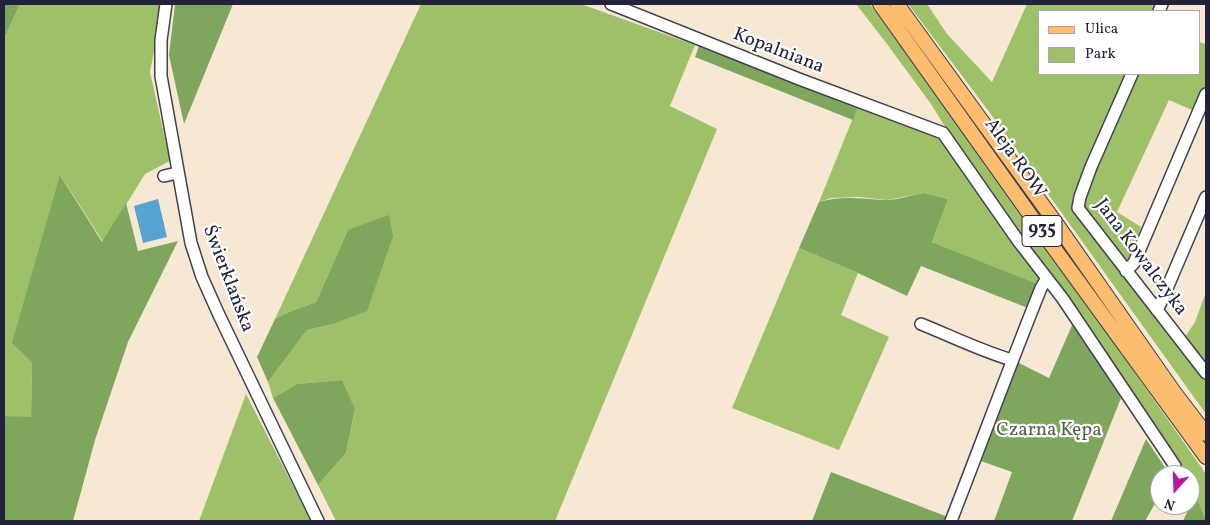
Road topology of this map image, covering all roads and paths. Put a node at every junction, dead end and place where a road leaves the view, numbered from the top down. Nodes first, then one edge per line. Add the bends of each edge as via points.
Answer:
1 (166, 4) edge
2 (612, 4) edge
3 (880, 4) edge
4 (897, 4) edge
5 (1132, 75) edge
6 (1206, 94) edge
7 (177, 174) junction
8 (164, 176) dead end
9 (1206, 198) edge
10 (1126, 271) junction
11 (1047, 278) junction
12 (1157, 310) junction
13 (921, 324) dead end
14 (1012, 360) junction
15 (1206, 372) edge
16 (1206, 434) edge
17 (1206, 457) edge
18 (1174, 465) edge
19 (318, 521) edge
20 (951, 521) edge

1 - 7 street, Świerklańska via 160,66
2 - 11 street, Kopalniana via 943,133
3 - 17 main road, Aleja ROW / 935
4 - 16 main road, Aleja ROW / 935
5 - 10 street, Jana Kowalczyka via 1091,167 1078,208
6 - 10 street via 1134,262
7 - 8 street
7 - 19 street, Świerklańska via 202,277
9 - 12 street
10 - 12 street, Jana Kowalczyka
11 - 14 street
11 - 18 street, Kopalniana
12 - 15 street, Jana Kowalczyka
13 - 14 street
14 - 20 street

